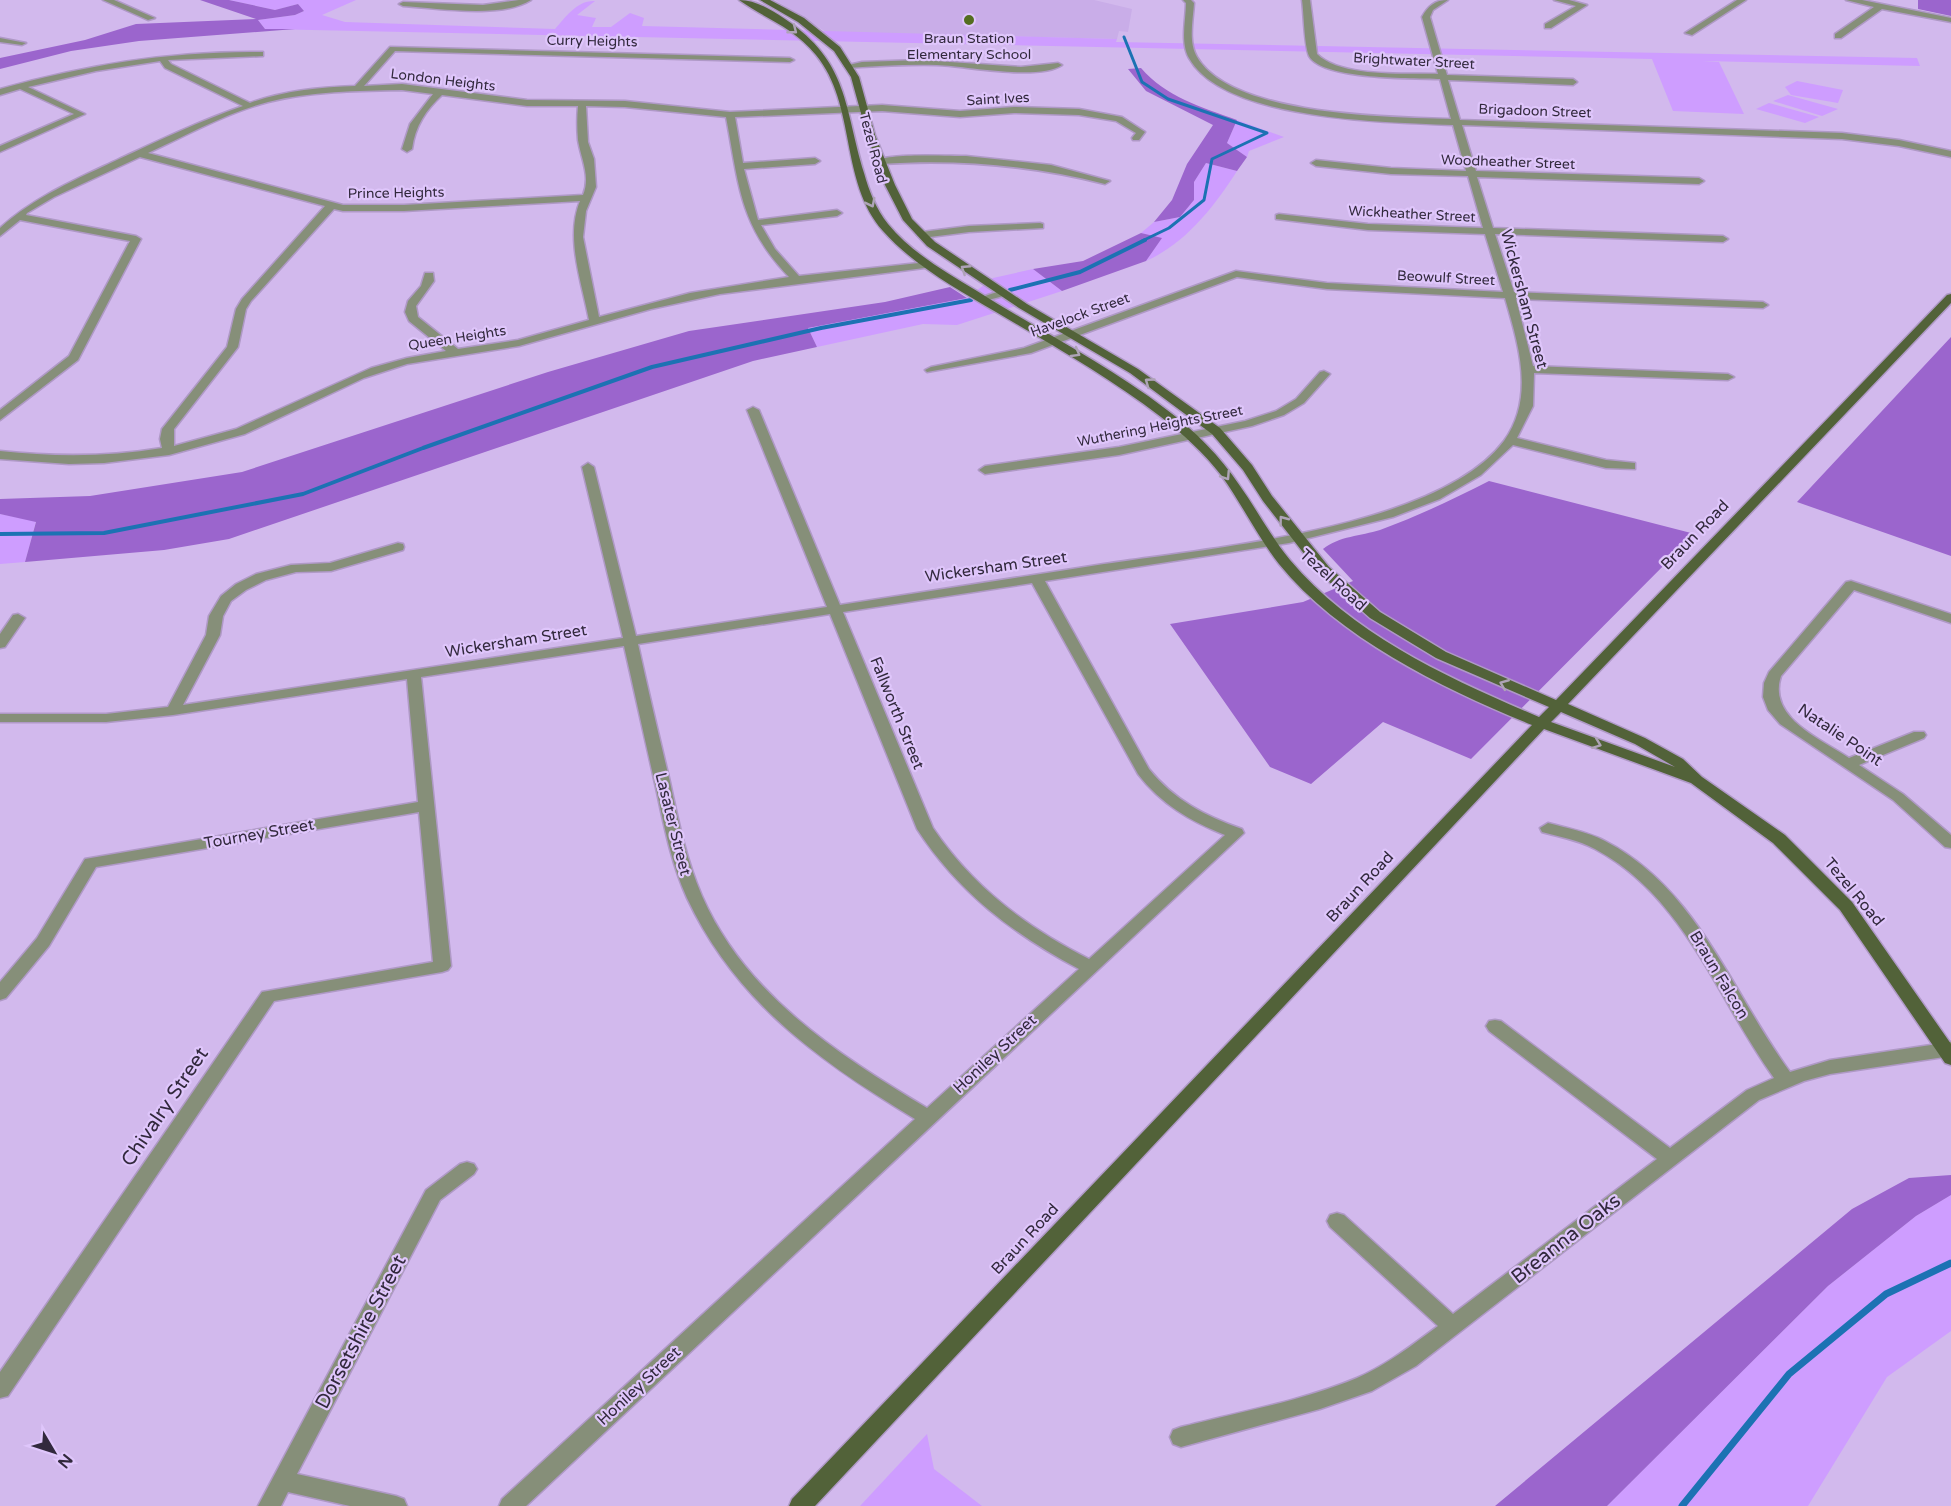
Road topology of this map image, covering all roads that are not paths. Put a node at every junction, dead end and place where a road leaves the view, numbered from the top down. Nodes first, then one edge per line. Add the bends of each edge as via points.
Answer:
1 (107, 0) edge
2 (527, 0) edge
3 (743, 0) edge
4 (764, 0) edge
5 (1187, 0) edge
6 (1306, 0) edge
7 (1444, 0) edge
8 (1558, 0) edge
9 (1742, 0) edge
10 (1850, 0) edge
11 (404, 4) dead end
12 (1881, 6) junction
13 (151, 18) dead end
14 (1951, 20) edge
15 (1548, 26) dead end
16 (1689, 33) dead end
17 (1838, 36) dead end
18 (0, 40) edge
19 (22, 43) dead end
20 (260, 54) dead end
21 (162, 58) junction
22 (790, 60) dead end
23 (964, 64) junction
24 (848, 66) junction
25 (1443, 77) junction
26 (1573, 82) dead end
27 (20, 86) junction
28 (358, 87) junction
29 (441, 91) junction
30 (0, 92) edge
31 (582, 104) junction
32 (248, 105) junction
33 (864, 109) junction
34 (844, 110) junction
35 (730, 115) junction
36 (1457, 123) junction
37 (1136, 138) dead end
38 (0, 149) edge
39 (407, 149) dead end
40 (141, 154) junction
41 (1951, 154) edge
42 (815, 161) dead end
43 (881, 161) junction
44 (1316, 163) dead end
45 (741, 166) junction
46 (1473, 174) junction
47 (1105, 181) dead end
48 (1699, 182) dead end
49 (586, 198) junction
50 (331, 206) junction
51 (837, 213) dead end
52 (17, 216) junction
53 (1280, 217) dead end
54 (755, 223) junction
55 (1040, 226) dead end
56 (1489, 231) junction
57 (0, 233) edge
58 (922, 235) junction
59 (1723, 239) dead end
60 (928, 265) junction
61 (1236, 274) joint
62 (429, 275) dead end
63 (797, 280) junction
64 (1002, 293) junction
65 (1508, 296) junction
66 (1951, 297) edge
67 (981, 299) junction
68 (1763, 305) dead end
69 (594, 321) junction
70 (1072, 334) junction
71 (1054, 340) junction
72 (455, 352) junction
73 (1527, 369) junction
74 (931, 370) dead end
75 (1324, 374) dead end
76 (1728, 377) dead end
77 (753, 410) dead end
78 (0, 416) edge
79 (1216, 431) junction
80 (1192, 436) junction
81 (1509, 440) junction
82 (169, 451) junction
83 (0, 455) edge
84 (1631, 466) dead end
85 (588, 467) dead end
86 (985, 470) dead end
87 (1296, 538) junction
88 (1269, 543) junction
89 (398, 547) dead end
90 (1036, 578) junction
91 (835, 608) junction
92 (18, 618) dead end
93 (1951, 619) edge
94 (630, 640) junction
95 (0, 644) edge
96 (413, 673) junction
97 (1558, 706) junction
98 (173, 711) junction
99 (0, 718) edge
100 (1542, 723) junction
101 (1919, 735) dead end
102 (1850, 763) junction
103 (1697, 780) junction
104 (426, 806) junction
105 (1548, 828) dead end
106 (1951, 843) edge
107 (1089, 967) junction
108 (0, 994) edge
109 (1495, 1026) dead end
110 (1949, 1052) edge
111 (1786, 1080) junction
112 (926, 1117) junction
113 (1671, 1159) junction
114 (467, 1169) dead end
115 (1337, 1221) dead end
116 (1453, 1327) junction
117 (0, 1389) edge
118 (1181, 1437) dead end
119 (282, 1481) junction
120 (269, 1506) edge
121 (396, 1506) edge
122 (510, 1506) edge
123 (800, 1506) edge

1 - 13 street
2 - 11 street via 492,7
3 -> 34 main road, Tezel Road via 794,29 815,49 830,68
4 - 24 main road, Tezel Road via 819,33
5 - 36 street, Brigadoon Street via 1193,60 1208,74 1240,92 1322,114
6 - 25 street, Brightwater Street via 1313,55 1319,61 1359,73
7 - 25 street, Wickersham Street via 1430,9 1426,17
8 - 15 street via 1583,5
9 - 16 street
10 - 12 street
12 - 14 street
12 - 17 street
18 - 19 street
20 - 21 street
21 - 27 street via 84,70
21 - 32 street via 168,66
22 - 28 street, Curry Heights via 393,49
23 - 23 street via 1009,71 1058,65 993,62
23 - 24 street via 890,62
24 - 33 main road, Tezel Road
25 - 26 street, Brightwater Street
25 - 36 street, Wickersham Street
27 - 30 street
27 - 38 street via 81,114
28 - 29 street, London Heights
28 - 32 street, London Heights
29 - 31 street, London Heights via 527,103
29 - 39 street via 417,117
31 - 35 street, London Heights via 625,104
31 - 49 street via 591,187
32 - 40 street, London Heights
33 - 34 street, Saint Ives
33 - 37 street, Saint Ives via 903,108 960,114 1014,110 1093,113 1131,124 1141,132
33 - 43 main road, Tezel Road
34 - 35 street, London Heights
34 -> 60 main road, Tezel Road via 864,189 873,207 884,226
35 - 45 street
36 - 41 street, Brigadoon Street via 1833,135
36 - 46 street, Wickersham Street
40 - 50 street, Prince Heights
40 - 52 street, London Heights via 51,195
42 - 45 street
43 - 47 street via 926,159 1046,166
43 - 58 main road, Tezel Road via 908,220
44 - 46 street, Woodheather Street
45 - 54 street
46 - 48 street, Woodheather Street
46 - 56 street, Wickersham Street
49 - 50 street, Prince Heights via 404,208
49 - 69 street via 578,222 578,237
50 - 82 street via 241,309 232,347 168,429
51 - 54 street
52 - 57 street, London Heights
52 - 78 street via 136,239 74,358
53 - 56 street, Wickheather Street via 1368,226
54 - 63 street via 775,256
55 - 58 street
56 - 59 street, Wickheather Street
56 - 65 street, Wickersham Street
64 -> 58 main road, Tezel Road
60 - 63 street, Queen Heights
60 - 67 main road, Tezel Road
61 - 65 street, Beowulf Street via 1327,286
61 - 70 street, Havelock Street
62 - 72 street via 428,285 410,303 410,313 413,320
63 - 69 street, Queen Heights via 690,296
64 - 67 street
64 - 70 main road, Tezel Road
65 - 68 street, Beowulf Street
65 - 73 street, Wickersham Street
66 - 97 main road, Braun Road
67 - 71 main road, Tezel Road
69 - 72 street, Queen Heights via 515,343
70 - 71 street, Havelock Street
79 -> 70 main road, Tezel Road via 1134,371
71 - 74 street, Havelock Street via 1014,355
71 -> 80 main road, Tezel Road via 1110,373
72 - 82 street, Queen Heights via 372,371 246,428
73 - 76 street
73 - 81 street, Wickersham Street via 1527,405
75 - 79 street, Wuthering Heights Street via 1308,395 1280,413
77 - 91 street, Fallworth Street
79 - 80 street, Wuthering Heights Street
87 -> 79 main road, Tezel Road via 1248,468
80 - 86 street, Wuthering Heights Street
80 -> 88 main road, Tezel Road via 1216,460
81 - 84 street via 1606,464
81 - 87 street, Wickersham Street via 1469,477 1419,504 1366,523
82 - 83 street, Queen Heights via 66,461
85 - 94 street, Lasater Street
87 - 88 street, Wickersham Street
97 -> 87 main road, Tezel Road via 1484,675 1401,632 1350,594
88 - 90 street, Wickersham Street
88 - 100 main road, Tezel Road via 1296,575 1373,637 1462,687
89 - 98 street via 331,567 296,568 241,587 226,599 216,616 213,635
90 - 91 street, Wickersham Street
90 - 107 street, Honiley Street via 1155,788 1187,814 1236,833
91 - 94 street, Wickersham Street
91 - 107 street, Fallworth Street via 916,809 941,854 987,903 1017,926
92 - 95 street
93 - 102 street, Natalie Point via 1851,585 1774,675 1768,688 1770,702 1779,715
94 - 96 street, Wickersham Street
94 - 112 street, Lasater Street via 676,849 703,917 757,992 807,1040 861,1079
96 - 98 street, Wickersham Street
96 - 104 street
97 - 100 main road, Braun Road
97 - 103 main road, Tezel Road via 1640,741 1678,762
98 - 99 street, Wickersham Street via 106,718
100 -> 103 main road, Tezel Road
100 - 123 main road, Braun Road
101 - 102 street
102 - 106 street, Natalie Point via 1898,797
103 - 110 main road, Tezel Road via 1779,839 1846,906
104 - 108 street, Tourney Street via 91,863 49,933
104 - 117 street, Chivalry Street via 442,966 268,996
105 - 111 street, Braun Falcon via 1599,844 1623,858 1667,897 1704,945 1764,1053
107 - 112 street, Honiley Street
109 - 113 street
110 - 111 street, Breanna Oaks via 1845,1065
111 - 113 street, Breanna Oaks via 1753,1095
112 - 122 street, Honiley Street
113 - 116 street, Breanna Oaks
114 - 119 street, Dorsetshire Street via 433,1195
115 - 116 street
116 - 118 street, Breanna Oaks via 1409,1360 1365,1384
119 - 120 street, Dorsetshire Street
119 - 121 street

